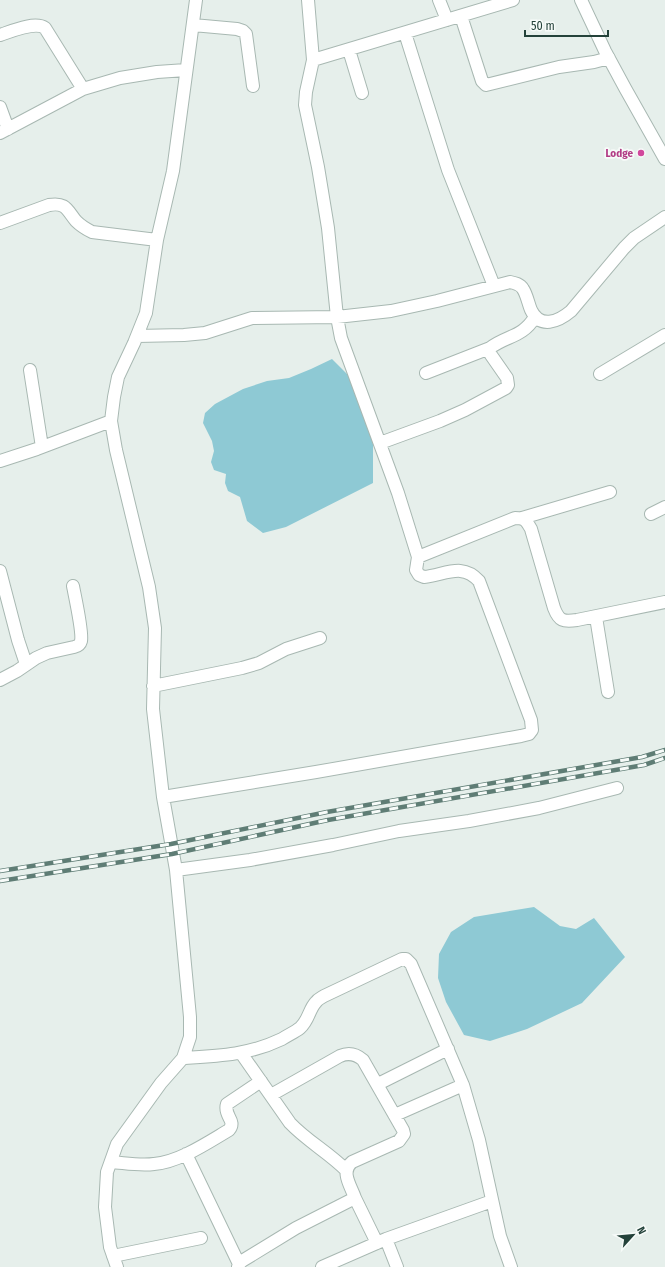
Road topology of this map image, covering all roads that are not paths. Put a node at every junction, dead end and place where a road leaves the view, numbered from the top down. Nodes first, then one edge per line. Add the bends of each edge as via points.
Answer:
1 (196, 0) edge
2 (308, 0) edge
3 (439, 0) edge
4 (513, 0) edge
5 (581, 0) edge
6 (461, 16) junction
7 (447, 20) junction
8 (193, 25) junction
9 (405, 33) junction
10 (0, 35) edge
11 (349, 50) junction
12 (608, 58) junction
13 (314, 60) junction
14 (186, 70) junction
15 (252, 86) dead end
16 (82, 89) junction
17 (362, 94) dead end
18 (0, 107) edge
19 (4, 131) edge
20 (665, 159) edge
21 (665, 217) edge
22 (0, 223) edge
23 (157, 240) junction
24 (494, 286) junction
25 (535, 316) junction
26 (337, 317) junction
27 (665, 335) edge
28 (137, 336) junction
29 (490, 348) junction
30 (30, 370) dead end
31 (426, 373) dead end
32 (600, 374) dead end
33 (111, 421) junction
34 (380, 443) junction
35 (42, 447) junction
36 (0, 461) edge
37 (610, 492) dead end
38 (665, 507) edge
39 (651, 514) dead end
40 (522, 518) junction
41 (418, 557) junction
42 (0, 571) edge
43 (73, 586) dead end
44 (665, 602) edge
45 (596, 617) junction
46 (320, 638) dead end
47 (26, 664) junction
48 (0, 680) edge
49 (153, 686) junction
50 (608, 692) dead end
51 (617, 788) dead end
52 (163, 797) junction
53 (176, 870) junction
54 (448, 1049) junction
55 (241, 1053) junction
56 (183, 1058) junction
57 (260, 1081) junction
58 (378, 1084) junction
59 (463, 1085) junction
60 (271, 1095) junction
61 (395, 1115) junction
62 (186, 1154) junction
63 (111, 1162) junction
64 (346, 1170) junction
65 (355, 1198) junction
66 (492, 1201) junction
67 (201, 1238) dead end
68 (382, 1241) junction
69 (115, 1262) edge
70 (239, 1266) edge
71 (322, 1267) edge
72 (397, 1267) edge
73 (511, 1267) edge

1 - 8 street
2 - 13 street
3 - 7 street
4 - 6 street
5 - 12 street
6 - 7 street
6 - 12 street via 482,81 486,85
7 - 9 street
8 - 14 street
8 - 15 street via 237,29 246,34
9 - 11 street
9 - 24 street via 448,170
10 - 16 street via 41,25
11 - 13 street
11 - 17 street
12 - 20 street
13 - 26 street via 306,92 306,105 328,228
14 - 16 street via 120,78
14 - 23 street via 172,171
16 - 19 street
18 - 19 street
21 - 25 street via 634,238 564,317 548,322
22 - 23 street via 55,204 69,210 76,222 92,232
23 - 28 street via 146,313
24 - 25 street via 517,283 523,288
24 - 26 street via 391,311
25 - 29 street via 518,334
26 - 28 street via 252,318 205,332
26 - 34 street via 341,338
27 - 32 street
28 - 33 street via 118,377
29 - 31 street
29 - 34 street via 491,355 507,378 506,388 440,421
30 - 35 street
33 - 35 street
33 - 49 street via 149,586 155,628
34 - 41 street
35 - 36 street
37 - 40 street
38 - 39 street
40 - 41 street via 515,518
40 - 45 street via 531,529 557,614 562,620 569,621
41 - 52 street via 416,570 420,575 457,570 466,571 479,581 531,720 532,730 529,734
42 - 47 street
43 - 47 street via 81,642 78,646 47,653
44 - 45 street
45 - 50 street
46 - 49 street via 242,668
47 - 48 street
49 - 52 street via 153,709
51 - 53 street via 539,808 470,821 399,831 250,860
52 - 53 street
53 - 56 street via 190,1017 190,1037
54 - 55 street via 411,964 402,959 316,1001 307,1021 291,1034 260,1048
54 - 58 street
54 - 59 street
55 - 56 street
55 - 57 street
56 - 63 street via 161,1083 117,1144
57 - 60 street
57 - 62 street via 227,1104 226,1112 232,1123 229,1130
58 - 60 street via 364,1060 352,1053 345,1054
58 - 61 street
59 - 61 street
59 - 66 street via 479,1140
60 - 64 street via 290,1123
61 - 64 street via 403,1130 403,1138 352,1162
62 - 63 street via 155,1164
62 - 70 street
63 - 69 street via 107,1172 104,1207
64 - 65 street
65 - 68 street
65 - 70 street via 296,1228
66 - 68 street
66 - 73 street
67 - 69 street
68 - 71 street
68 - 72 street

